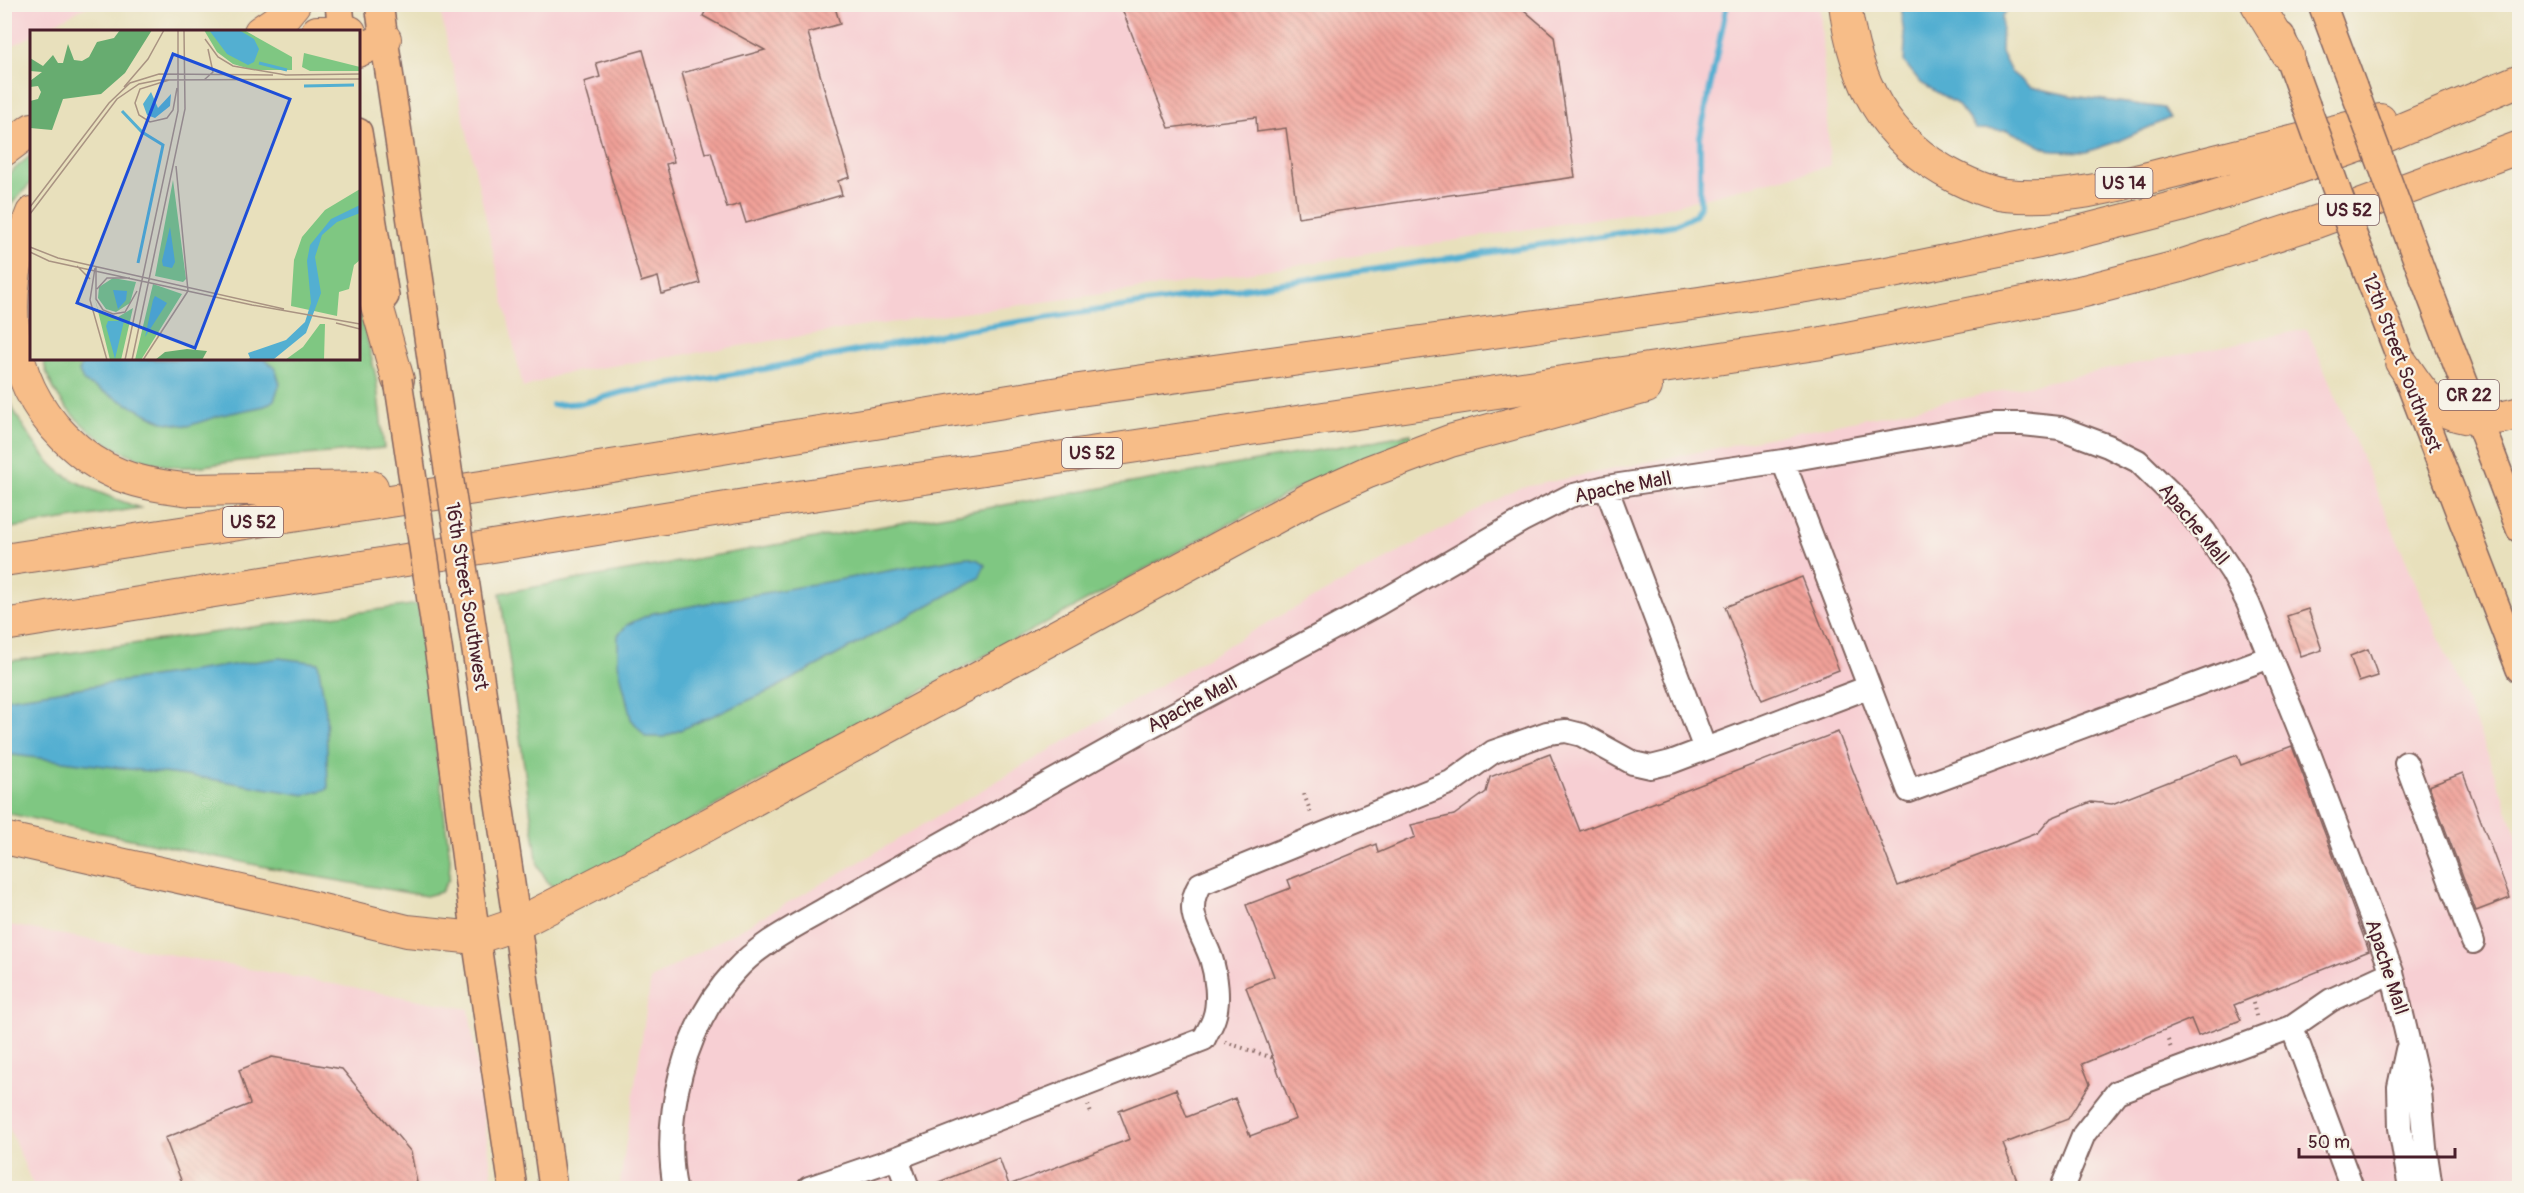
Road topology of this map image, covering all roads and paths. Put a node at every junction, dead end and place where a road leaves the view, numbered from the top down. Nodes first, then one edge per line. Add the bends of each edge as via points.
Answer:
1 (294, 4) edge
2 (379, 4) edge
3 (1845, 4) edge
4 (2257, 4) edge
5 (2268, 4) edge
6 (2322, 4) edge
7 (263, 30) edge
8 (351, 30) edge
9 (2288, 55) junction
10 (360, 77) edge
11 (2510, 85) edge
12 (30, 130) edge
13 (360, 144) edge
14 (2520, 147) edge
15 (4, 150) edge
16 (30, 217) edge
17 (360, 253) edge
18 (1822, 343) junction
19 (2401, 362) junction
20 (398, 380) junction
21 (2520, 413) edge
22 (2478, 419) junction
23 (1783, 461) junction
24 (501, 484) junction
25 (1606, 487) junction
26 (2520, 529) edge
27 (4, 560) edge
28 (4, 624) edge
29 (2270, 657) junction
30 (2520, 669) edge
31 (1869, 687) junction
32 (1705, 749) junction
33 (2406, 764) dead end
34 (4, 838) edge
35 (517, 924) junction
36 (476, 938) junction
37 (2473, 942) dead end
38 (2392, 972) junction
39 (2292, 1027) junction
40 (1206, 1035) junction
41 (2409, 1042) junction
42 (1273, 1058) dead end
43 (897, 1158) junction
44 (513, 1188) edge
45 (553, 1188) edge
46 (675, 1188) edge
47 (809, 1188) edge
48 (908, 1188) edge
49 (2062, 1188) edge
50 (2352, 1188) edge
51 (2410, 1188) edge
52 (2431, 1188) edge

1 - 7 highway
2 - 8 main road, 16th Street Southwest
3 - 11 highway, US 14 via 1849,32 1867,90 1895,131 1915,152 1941,170 1973,187 2005,195 2111,187
4 - 9 highway
5 - 9 main road, 12th Street Southwest
6 - 22 main road, CR 22, bridge
9 - 19 main road, 12th Street Southwest, bridge
10 - 35 main road, 16th Street Southwest, bridge via 434,378
11 - 24 highway, US 52 via 2381,138 2180,206 2039,242 1898,271 1699,303 1065,392
12 - 15 highway
13 - 20 main road, 16th Street Southwest
14 - 18 highway, US 52 via 2316,222 2176,267 2072,293
16 - 24 highway via 22,234 12,280 10,306 15,352 33,400 47,420 78,452 96,463 139,481 192,490
17 - 20 highway
18 - 28 highway, US 52 via 745,505
18 - 35 highway via 1547,412 1368,471
19 - 22 highway via 2431,401 2451,413
19 - 30 main road, 12th Street Southwest
20 - 36 main road, 16th Street Southwest, bridge
21 - 22 highway
22 - 26 main road, CR 22
23 - 25 street, Apache Mall
23 - 29 street, Apache Mall via 1994,424 2060,428 2109,446 2138,461 2205,532 2242,591
23 - 31 street
24 - 27 highway, US 52
25 - 32 street
25 - 46 street, Apache Mall via 1546,507 1378,604 869,884 754,954 716,995 701,1020 680,1077 671,1141
29 - 31 street via 1909,791
29 - 38 street, Apache Mall
31 - 32 street
32 - 40 street via 1651,767 1633,763 1582,735 1566,731 1547,733 1493,752 1451,782 1200,884 1192,897 1194,916 1211,960 1216,990 1215,1016
33 - 37 street
34 - 36 highway via 407,931
35 - 36 highway
35 - 45 main road, 16th Street Southwest
36 - 44 main road, 16th Street Southwest
38 - 39 street via 2331,1000
38 - 41 street, Apache Mall
39 - 49 street via 2117,1092 2084,1134
39 - 50 street
40 - 42 path
40 - 43 street
41 - 51 street via 2399,1087 2400,1128
41 - 52 street, Apache Mall via 2420,1091
43 - 47 street
43 - 48 street

